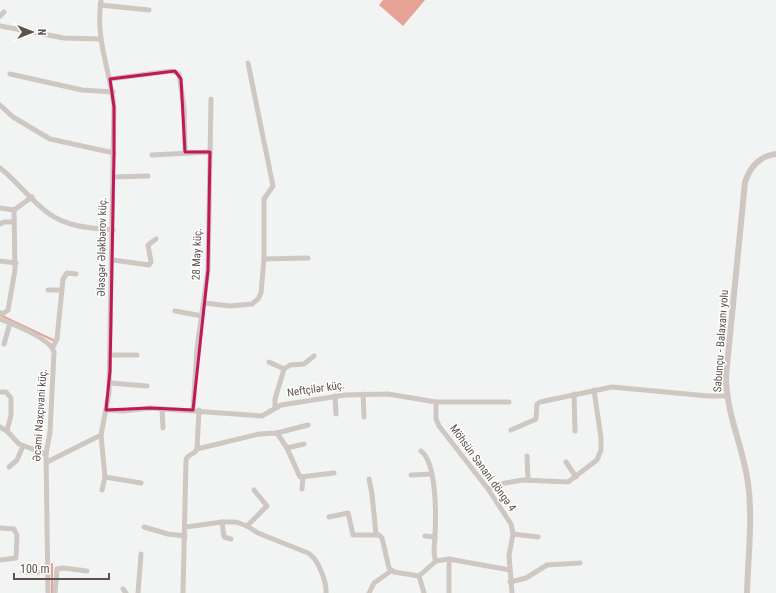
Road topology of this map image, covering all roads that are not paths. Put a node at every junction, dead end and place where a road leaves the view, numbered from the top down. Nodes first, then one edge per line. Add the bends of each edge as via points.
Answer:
1 (100, 2) edge
2 (149, 10) dead end
3 (0, 26) edge
4 (100, 39) junction
5 (248, 63) dead end
6 (10, 74) dead end
7 (110, 79) junction
8 (113, 92) junction
9 (211, 99) dead end
10 (0, 105) edge
11 (185, 152) junction
12 (210, 152) junction
13 (114, 153) junction
14 (776, 154) edge
15 (152, 155) dead end
16 (0, 168) edge
17 (148, 176) dead end
18 (113, 177) junction
19 (32, 197) junction
20 (0, 208) edge
21 (14, 210) junction
22 (14, 222) junction
23 (0, 224) edge
24 (113, 230) junction
25 (156, 239) dead end
26 (308, 258) dead end
27 (264, 259) junction
28 (113, 260) junction
29 (0, 261) edge
30 (16, 263) junction
31 (76, 274) dead end
32 (48, 290) dead end
33 (61, 290) junction
34 (204, 303) junction
35 (175, 311) dead end
36 (0, 312) edge
37 (202, 316) junction
38 (0, 319) edge
39 (10, 323) junction
40 (4, 344) dead end
41 (53, 348) junction
42 (111, 355) junction
43 (137, 355) dead end
44 (314, 356) dead end
45 (269, 362) dead end
46 (284, 369) junction
47 (110, 383) junction
48 (147, 386) dead end
49 (594, 390) junction
50 (0, 392) edge
51 (363, 394) junction
52 (574, 394) junction
53 (335, 396) junction
54 (727, 396) junction
55 (436, 402) junction
56 (509, 402) dead end
57 (275, 407) junction
58 (162, 409) junction
59 (106, 410) junction
60 (193, 410) junction
61 (199, 410) junction
62 (336, 414) dead end
63 (364, 417) dead end
64 (308, 425) dead end
65 (1, 428) edge
66 (163, 428) dead end
67 (511, 430) dead end
68 (7, 431) junction
69 (575, 431) dead end
70 (277, 432) junction
71 (101, 435) junction
72 (304, 444) dead end
73 (24, 446) junction
74 (287, 448) junction
75 (197, 449) junction
76 (420, 451) dead end
77 (46, 454) junction
78 (527, 456) dead end
79 (47, 462) junction
80 (566, 462) dead end
81 (9, 467) dead end
82 (334, 473) dead end
83 (431, 474) junction
84 (411, 475) dead end
85 (105, 477) junction
86 (303, 477) junction
87 (576, 478) junction
88 (369, 479) dead end
89 (528, 480) junction
90 (141, 483) dead end
91 (302, 489) dead end
92 (488, 489) junction
93 (102, 490) dead end
94 (254, 490) dead end
95 (329, 517) dead end
96 (222, 522) junction
97 (247, 526) junction
98 (144, 527) dead end
99 (186, 527) junction
100 (0, 528) edge
101 (376, 534) junction
102 (513, 534) junction
103 (185, 536) junction
104 (425, 536) dead end
105 (435, 537) junction
106 (538, 537) dead end
107 (231, 539) dead end
108 (141, 554) dead end
109 (449, 558) junction
110 (0, 560) edge
111 (436, 561) junction
112 (580, 563) dead end
113 (510, 570) junction
114 (87, 571) dead end
115 (391, 571) junction
116 (23, 572) dead end
117 (48, 572) junction
118 (419, 576) junction
119 (510, 582) junction
120 (449, 592) edge
121 (48, 593) edge
122 (55, 593) edge
123 (138, 593) edge
124 (183, 593) edge
125 (326, 593) edge
126 (369, 593) edge
127 (424, 593) edge
128 (512, 593) edge
129 (747, 593) edge

1 - 2 street
1 - 4 street, Ələsgər Ələkbərov küç.
3 - 4 street via 64,38
4 - 7 street, Ələsgər Ələkbərov küç.
5 - 27 street via 273,180 272,189 264,199
6 - 8 street via 82,90
7 - 8 street, Ələsgər Ələkbərov küç.
7 - 11 street via 171,71 179,74 184,108
8 - 13 street, Ələsgər Ələkbərov küç.
9 - 12 street, 28 May küç.
10 - 13 street via 13,117 50,139
11 - 12 street
11 - 15 street
12 - 34 street, 28 May küç. via 208,270
13 - 18 street, Ələsgər Ələkbərov küç.
14 - 54 street, Sabunçu - Balaxanı yolu via 766,156 754,164 745,182 726,376
16 - 19 street
17 - 18 street
18 - 24 street, Ələsgər Ələkbərov küç.
19 - 21 street
19 - 24 street via 48,213 60,220 85,227
20 - 21 street
21 - 22 street
22 - 23 street
22 - 30 street
24 - 28 street, Ələsgər Ələkbərov küç.
25 - 28 street via 148,245 151,262 149,265
26 - 27 street
27 - 34 street via 261,293 252,304 230,306
28 - 42 street, Ələsgər Ələkbərov küç.
29 - 30 street
30 - 36 street via 8,310
31 - 33 street via 65,275
32 - 33 street
33 - 41 street, Əcəmi Naxçıvani küç. via 57,339
34 - 37 street, 28 May küç.
35 - 37 street
37 - 60 street, 28 May küç.
38 - 39 street
39 - 40 street
39 - 41 street via 46,341
41 - 77 street, Əcəmi Naxçıvani küç. via 50,432
42 - 43 street
42 - 47 street, Ələsgər Ələkbərov küç.
44 - 46 street via 304,364 290,365
45 - 46 street
46 - 57 street
47 - 48 street
47 - 59 street, Ələsgər Ələkbərov küç.
49 - 52 street
49 - 54 street via 620,387
49 - 87 street via 602,450 597,460
50 - 68 street via 9,394 11,398 11,415
51 - 53 street, Neftçilər küç.
51 - 55 street, Neftçilər küç. via 388,394
51 - 63 street
52 - 67 street via 540,402 537,404 536,418
52 - 69 street
53 - 57 street, Neftçilər küç.
53 - 62 street
54 - 129 street, Sabunçu - Balaxanı yolu via 749,491
55 - 56 street, Neftçilər küç.
55 - 92 street, Möhsün Sənani döngə 4 via 436,419 439,426
57 - 61 street, Neftçilər küç. via 262,416
58 - 59 street, Neftçilər küç. via 142,408 116,412
58 - 60 street, Neftçilər küç.
58 - 66 street
59 - 71 street, Ələsgər Ələkbərov küç.
60 - 61 street, Neftçilər küç.
61 - 75 street
64 - 70 street
65 - 68 street
68 - 73 street
70 - 74 street
70 - 75 street
71 - 79 street
71 - 85 street, Ələsgər Ələkbərov küç.
72 - 74 street
73 - 77 street
73 - 81 street via 18,460
74 - 86 street via 300,477
75 - 99 street via 186,460
76 - 83 street via 426,456
77 - 79 street, Əcəmi Naxçıvani küç.
78 - 89 street
79 - 117 street, Əcəmi Naxçıvani küç.
80 - 87 street
82 - 86 street
83 - 84 street
83 - 105 street via 436,498
85 - 90 street
85 - 93 street, Ələsgər Ələkbərov küç.
86 - 91 street
87 - 89 street via 557,483
88 - 101 street
89 - 92 street via 505,483
92 - 102 street, Möhsün Sənani döngə 4 via 511,524
94 - 97 street via 267,506
95 - 101 street via 345,512 349,515 353,534
96 - 97 street via 236,522
96 - 99 street
96 - 107 street via 224,537
97 - 125 street via 312,555 326,586
98 - 103 street
99 - 103 street
100 - 110 street via 14,529 17,535 16,558
101 - 115 street via 382,538
102 - 106 street
102 - 113 street
103 - 124 street
104 - 105 street
105 - 111 street
108 - 123 street
109 - 111 street
109 - 113 street
109 - 120 street
111 - 118 street
112 - 119 street via 547,565 526,578
113 - 119 street
114 - 122 street via 57,569
115 - 118 street
115 - 126 street via 374,583
116 - 117 street
117 - 121 street, Əcəmi Naxçıvani küç.
118 - 127 street
119 - 128 street

